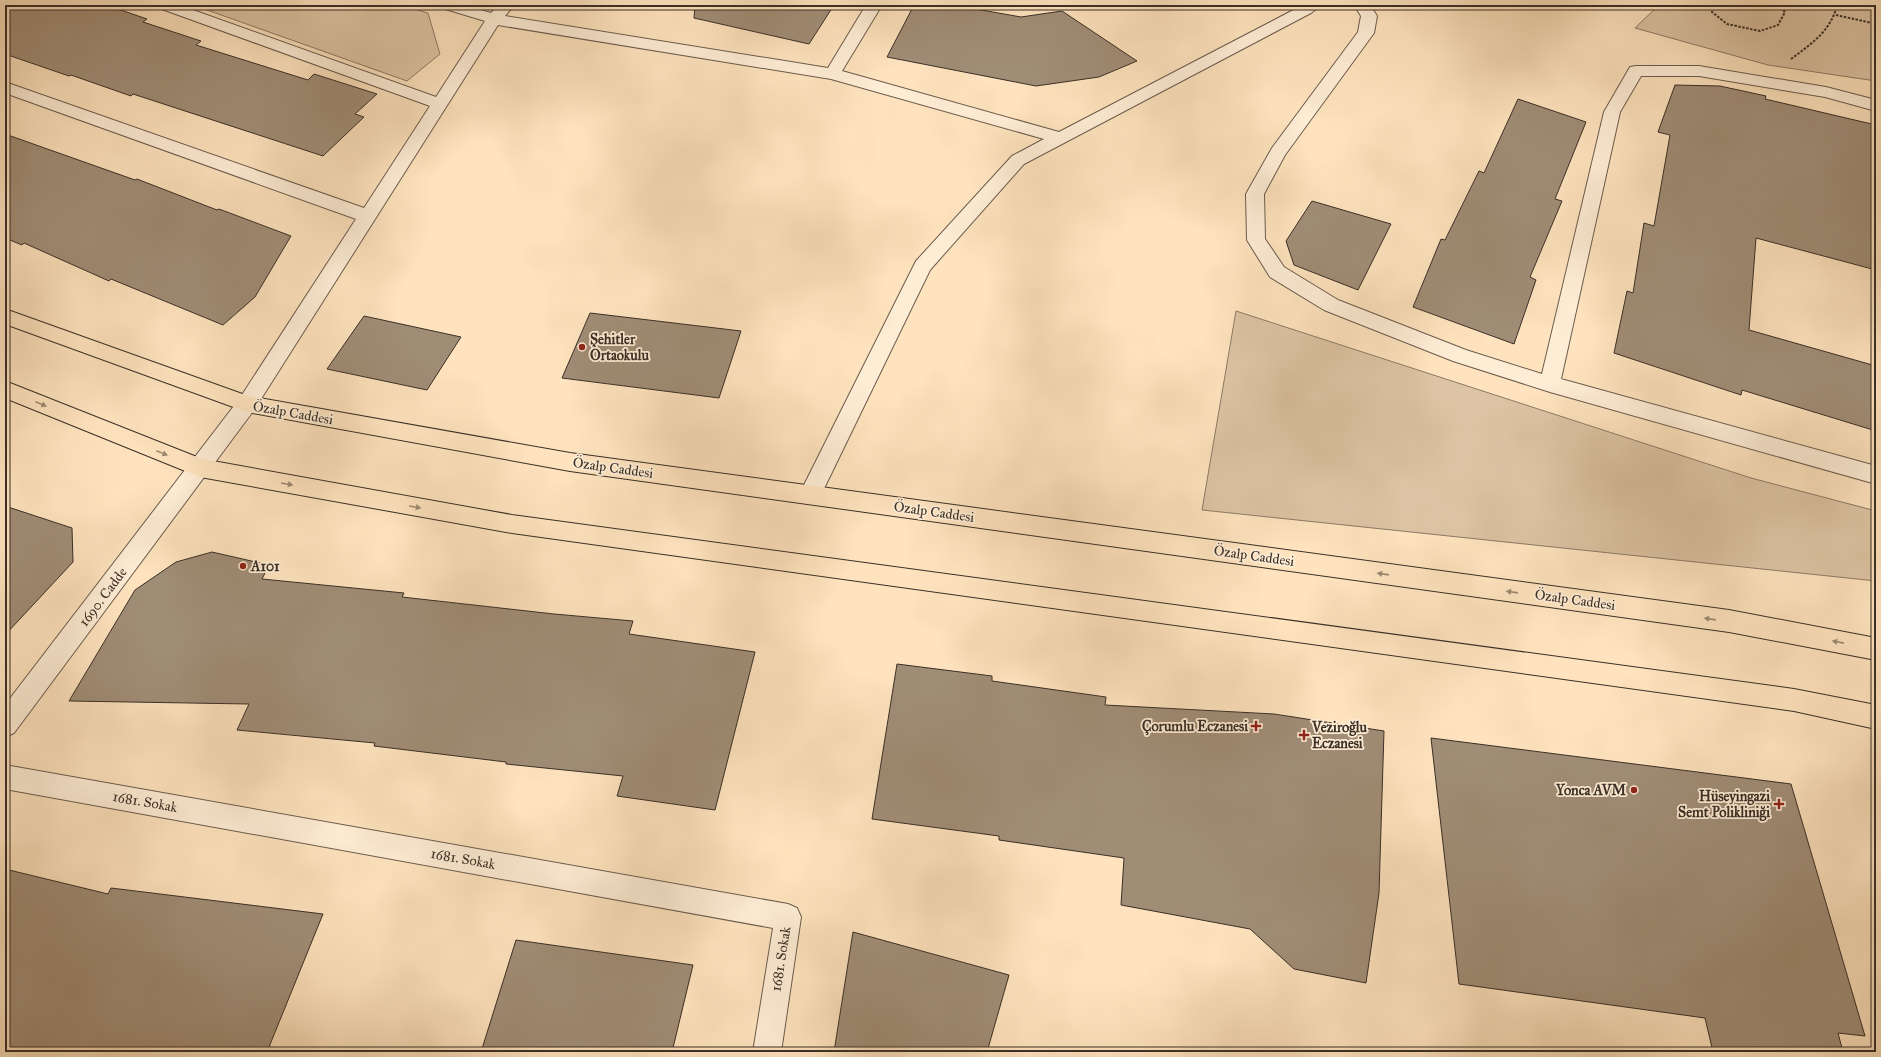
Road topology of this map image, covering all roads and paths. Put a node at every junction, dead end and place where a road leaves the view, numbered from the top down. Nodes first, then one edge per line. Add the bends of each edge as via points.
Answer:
1 (164, 5) edge
2 (447, 5) edge
3 (506, 5) edge
4 (874, 5) edge
5 (1313, 5) edge
6 (1362, 5) edge
7 (1718, 5) edge
8 (1778, 5) edge
9 (1837, 5) edge
10 (1836, 15) junction
11 (494, 19) junction
12 (1876, 27) edge
13 (1798, 61) dead end
14 (832, 74) junction
15 (5, 87) edge
16 (440, 104) junction
17 (1876, 106) edge
18 (1061, 138) junction
19 (368, 216) junction
20 (5, 316) edge
21 (1550, 384) junction
22 (5, 389) edge
23 (247, 404) junction
24 (200, 468) junction
25 (1876, 475) edge
26 (810, 495) junction
27 (1876, 649) edge
28 (1876, 717) edge
29 (5, 725) edge
30 (5, 777) edge
31 (767, 1052) edge

1 - 16 street
2 - 11 street
3 - 11 street, 1690. Cadde
4 - 14 street
5 - 18 street
6 - 21 street via 1369,16 1366,33 1278,152 1255,194 1256,240 1277,272 1331,305 1460,356
7 - 8 path via 1712,12 1727,24 1760,30 1778,25 1785,12
9 - 10 path
10 - 12 path via 1872,23
10 - 13 path via 1818,40 1791,59
11 - 14 street
11 - 16 street, 1690. Cadde
14 - 18 street
15 - 19 street
16 - 19 street, 1690. Cadde
17 - 21 street via 1826,92 1699,70 1636,71 1612,112
18 - 26 street via 1018,160 923,266
19 - 23 street, 1690. Cadde
20 - 23 main road, Özalp Caddesi
21 - 25 street
22 -> 24 main road
23 - 24 street, 1690. Cadde
23 - 26 main road, Özalp Caddesi via 570,462
24 -> 28 main road via 512,524 1794,700
24 - 29 street, 1690. Cadde
27 -> 26 main road, Özalp Caddesi via 1728,622
30 - 31 street, 1681. Sokak via 788,917

